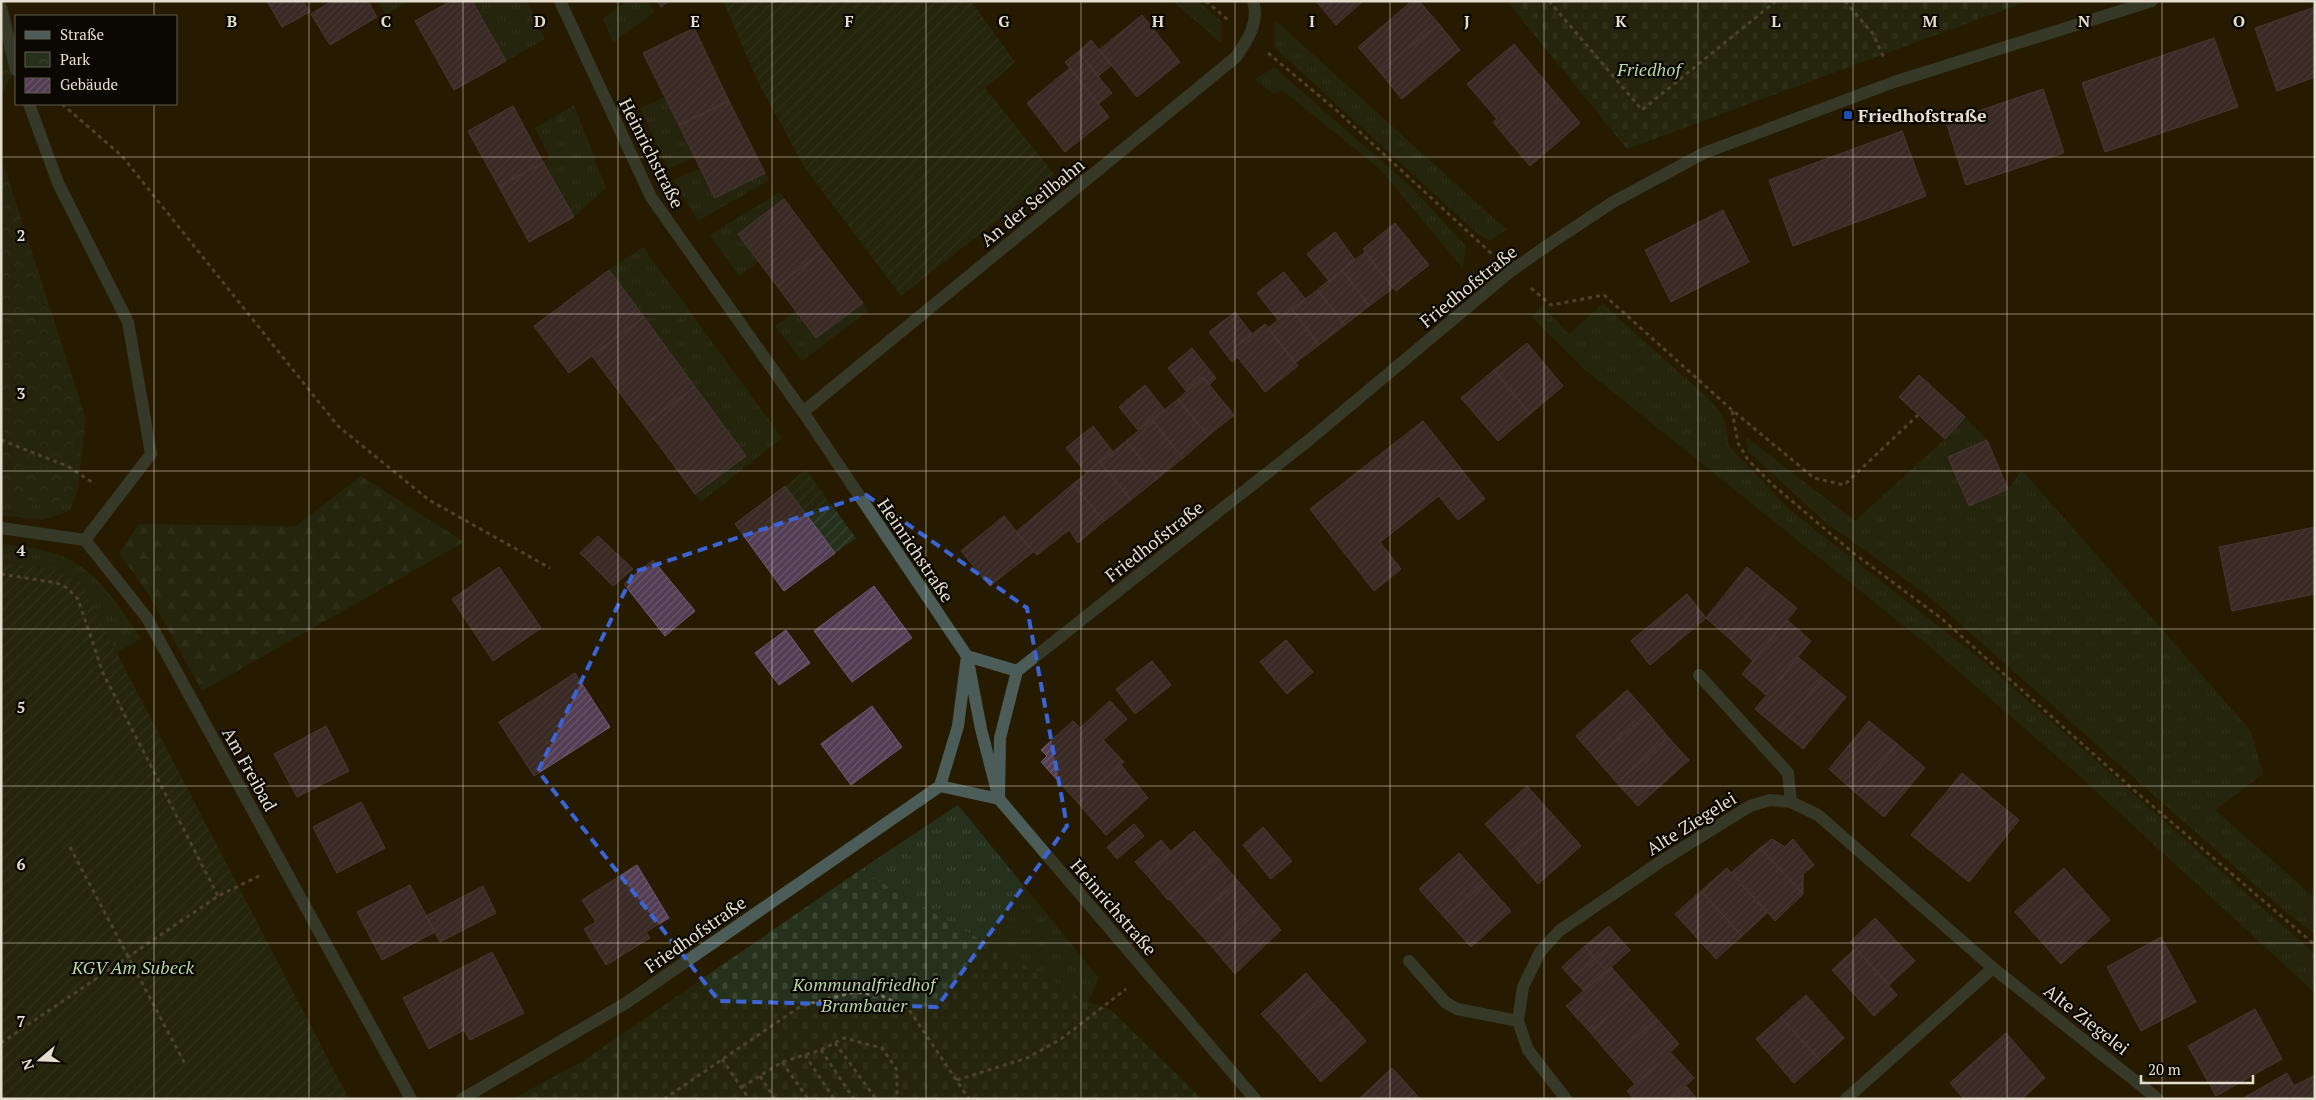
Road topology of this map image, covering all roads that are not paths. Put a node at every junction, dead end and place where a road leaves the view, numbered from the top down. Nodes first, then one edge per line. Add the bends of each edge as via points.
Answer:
1 (560, 1) edge
2 (1253, 1) edge
3 (2152, 1) edge
4 (1, 7) edge
5 (15, 66) edge
6 (29, 105) edge
7 (803, 412) junction
8 (1, 528) edge
9 (85, 540) junction
10 (967, 656) junction
11 (1017, 671) junction
12 (1699, 675) dead end
13 (940, 786) junction
14 (999, 799) junction
15 (1792, 802) junction
16 (1409, 961) dead end
17 (1993, 968) junction
18 (1518, 1021) junction
19 (411, 1099) edge
20 (462, 1099) edge
21 (1255, 1099) edge
22 (1566, 1099) edge
23 (1846, 1099) edge
24 (2158, 1099) edge

1 - 7 street, Heinrichstraße via 651,197
2 - 7 street, An der Seilbahn via 1255,21 1249,38 1236,57
3 - 11 street, Friedhofstraße via 1894,82 1704,152 1613,202 1511,271 1309,440
4 - 5 street
6 - 9 street via 58,183 128,322 151,454
7 - 10 street, Heinrichstraße
8 - 9 street
9 - 19 street, Am Freibad via 146,618
10 - 11 street
10 - 13 street via 958,726
10 - 14 street, Heinrichstraße
11 - 14 street via 1000,738
12 - 15 street via 1788,773
13 - 14 street
13 - 20 street, Friedhofstraße via 626,1003
14 - 21 street, Heinrichstraße
15 - 17 street, Alte Ziegelei via 1818,815
15 - 18 street, Alte Ziegelei via 1770,800 1750,806 1559,931 1540,952 1523,987
16 - 18 street via 1445,1002 1457,1009
17 - 23 street
17 - 24 street, Alte Ziegelei
18 - 22 street, Alte Ziegelei via 1528,1050

